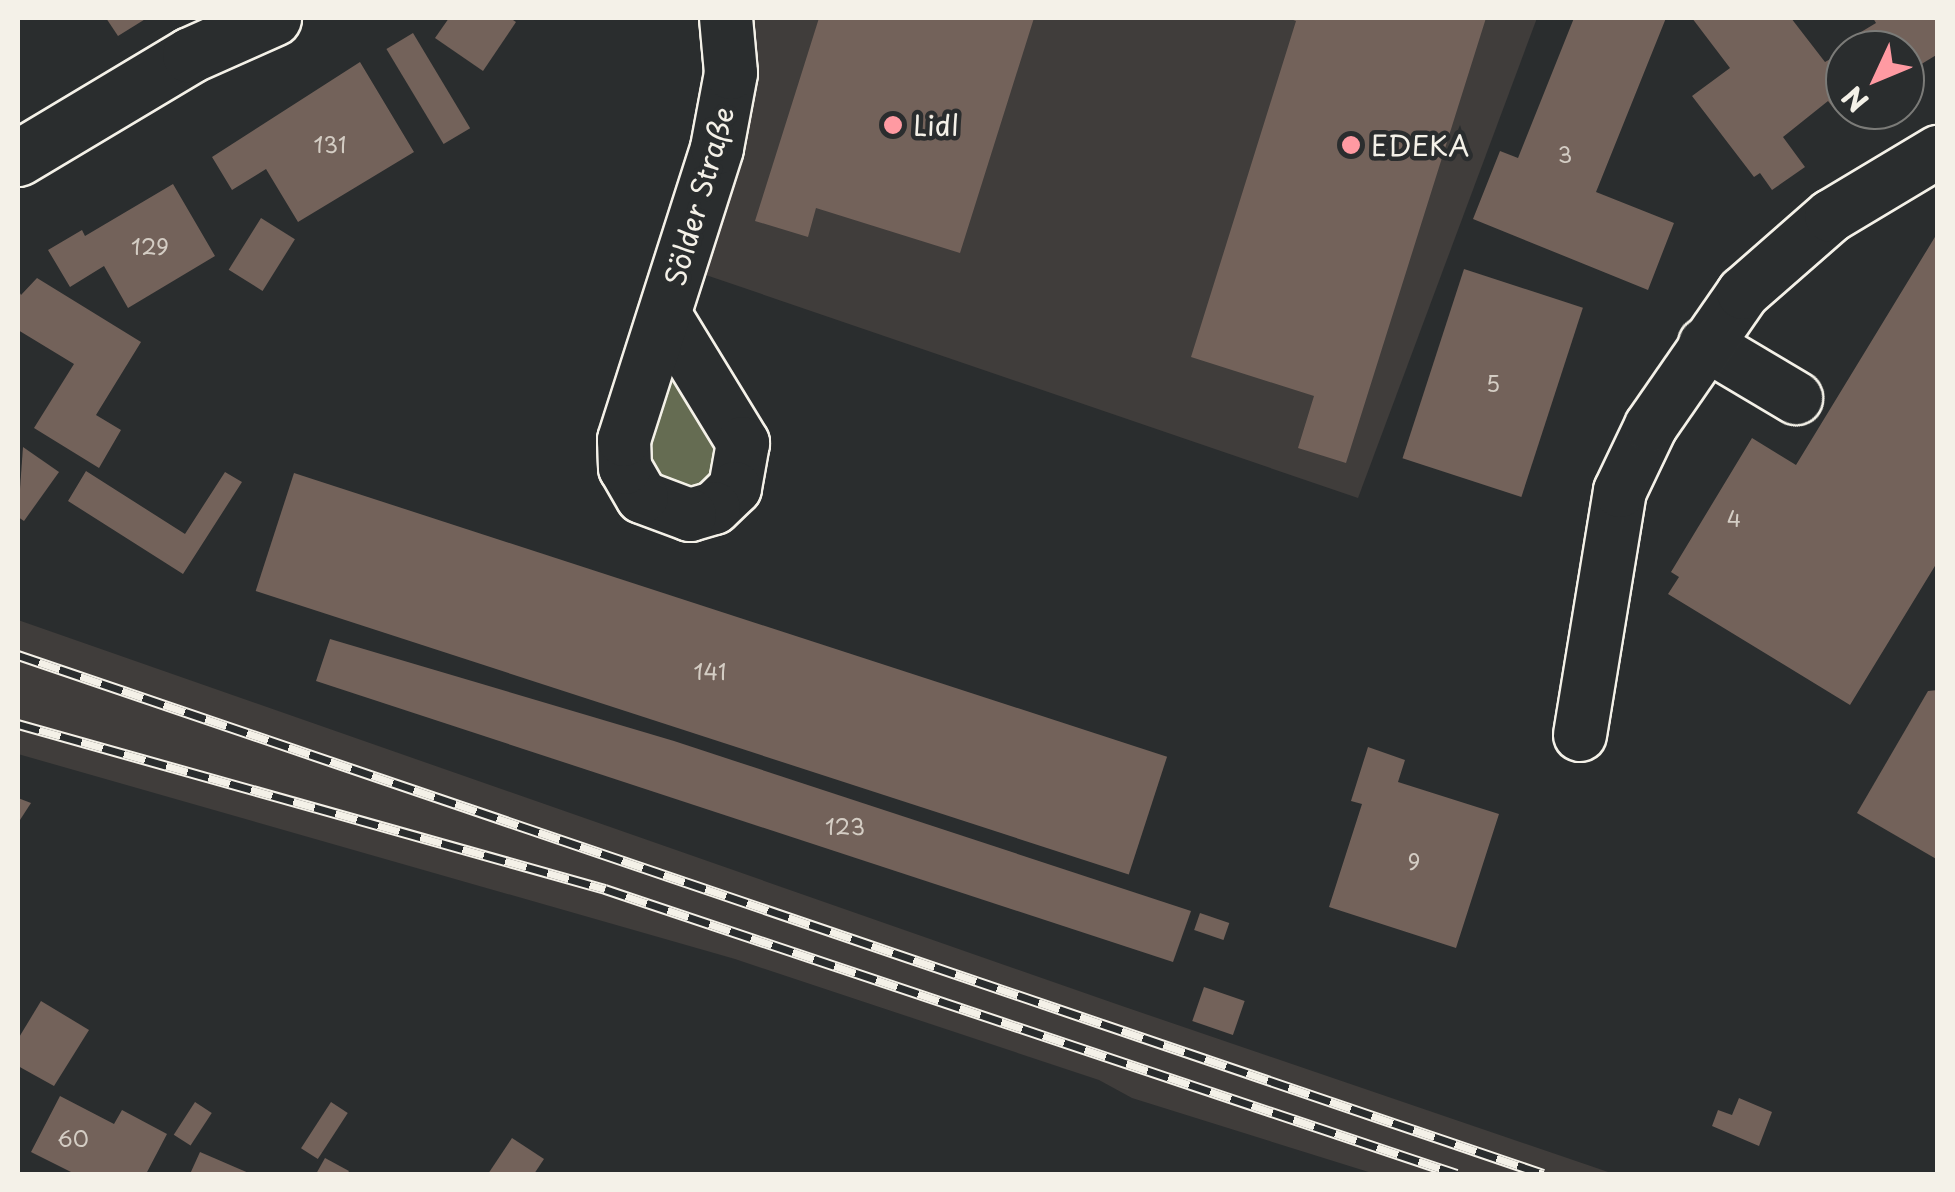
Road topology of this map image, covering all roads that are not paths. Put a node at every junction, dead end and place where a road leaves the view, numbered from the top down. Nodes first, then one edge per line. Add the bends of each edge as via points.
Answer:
1 (273, 18) edge
2 (726, 18) edge
3 (1938, 152) edge
4 (18, 158) edge
5 (665, 315) dead end
6 (1706, 344) junction
7 (1796, 398) dead end
8 (1580, 735) dead end

1 - 4 main road via 158,73
2 - 5 street, Sölder Straße via 732,73 717,148
3 - 6 street via 1831,216 1743,294
6 - 7 street
6 - 8 street via 1651,426 1620,491

